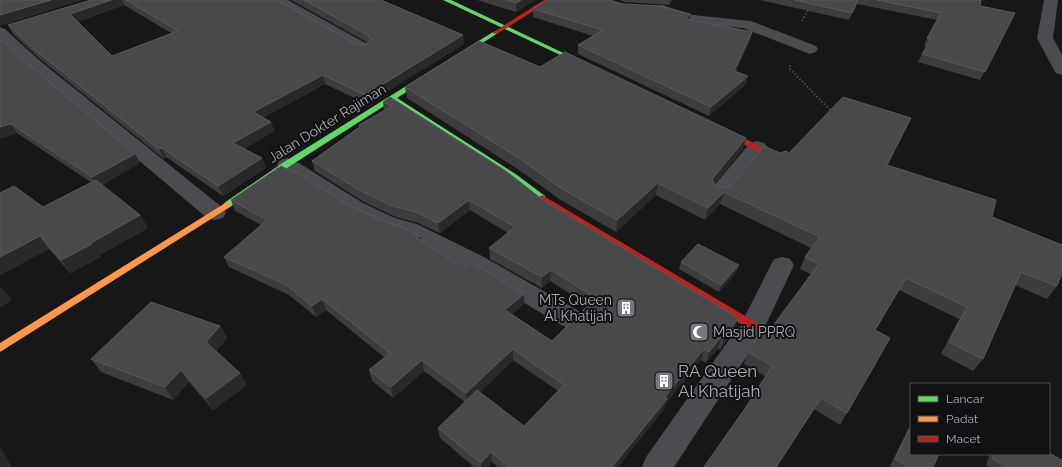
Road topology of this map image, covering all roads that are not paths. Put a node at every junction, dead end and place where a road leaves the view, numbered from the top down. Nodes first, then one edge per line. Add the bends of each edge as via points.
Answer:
1 (278, 0) edge
2 (446, 0) edge
3 (548, 0) edge
4 (1051, 0) edge
5 (646, 7) edge
6 (505, 26) junction
7 (5, 30) edge
8 (363, 48) edge
9 (810, 50) dead end
10 (1062, 70) edge
11 (599, 71) edge
12 (393, 99) junction
13 (714, 127) edge
14 (757, 147) junction
15 (777, 157) edge
16 (287, 164) junction
17 (720, 192) edge
18 (215, 213) junction
19 (782, 265) dead end
20 (570, 318) dead end
21 (754, 326) junction
22 (0, 348) edge
23 (658, 467) edge

1 - 8 street
2 - 6 street
3 - 6 street, Jalan Dokter Rajiman
4 - 10 street via 1045,38
5 - 9 street via 663,9 696,19 746,24
6 - 11 street
6 - 12 street, Jalan Dokter Rajiman
7 - 18 street via 33,63
12 - 16 street, Jalan Dokter Rajiman
12 - 21 street via 514,177 551,205
13 - 14 street
14 - 15 street
14 - 17 street
16 - 18 street, Jalan Dokter Rajiman
16 - 20 street via 356,208 389,224 409,229 476,263
18 - 22 street, Jalan Dokter Rajiman
19 - 21 street
21 - 23 street

